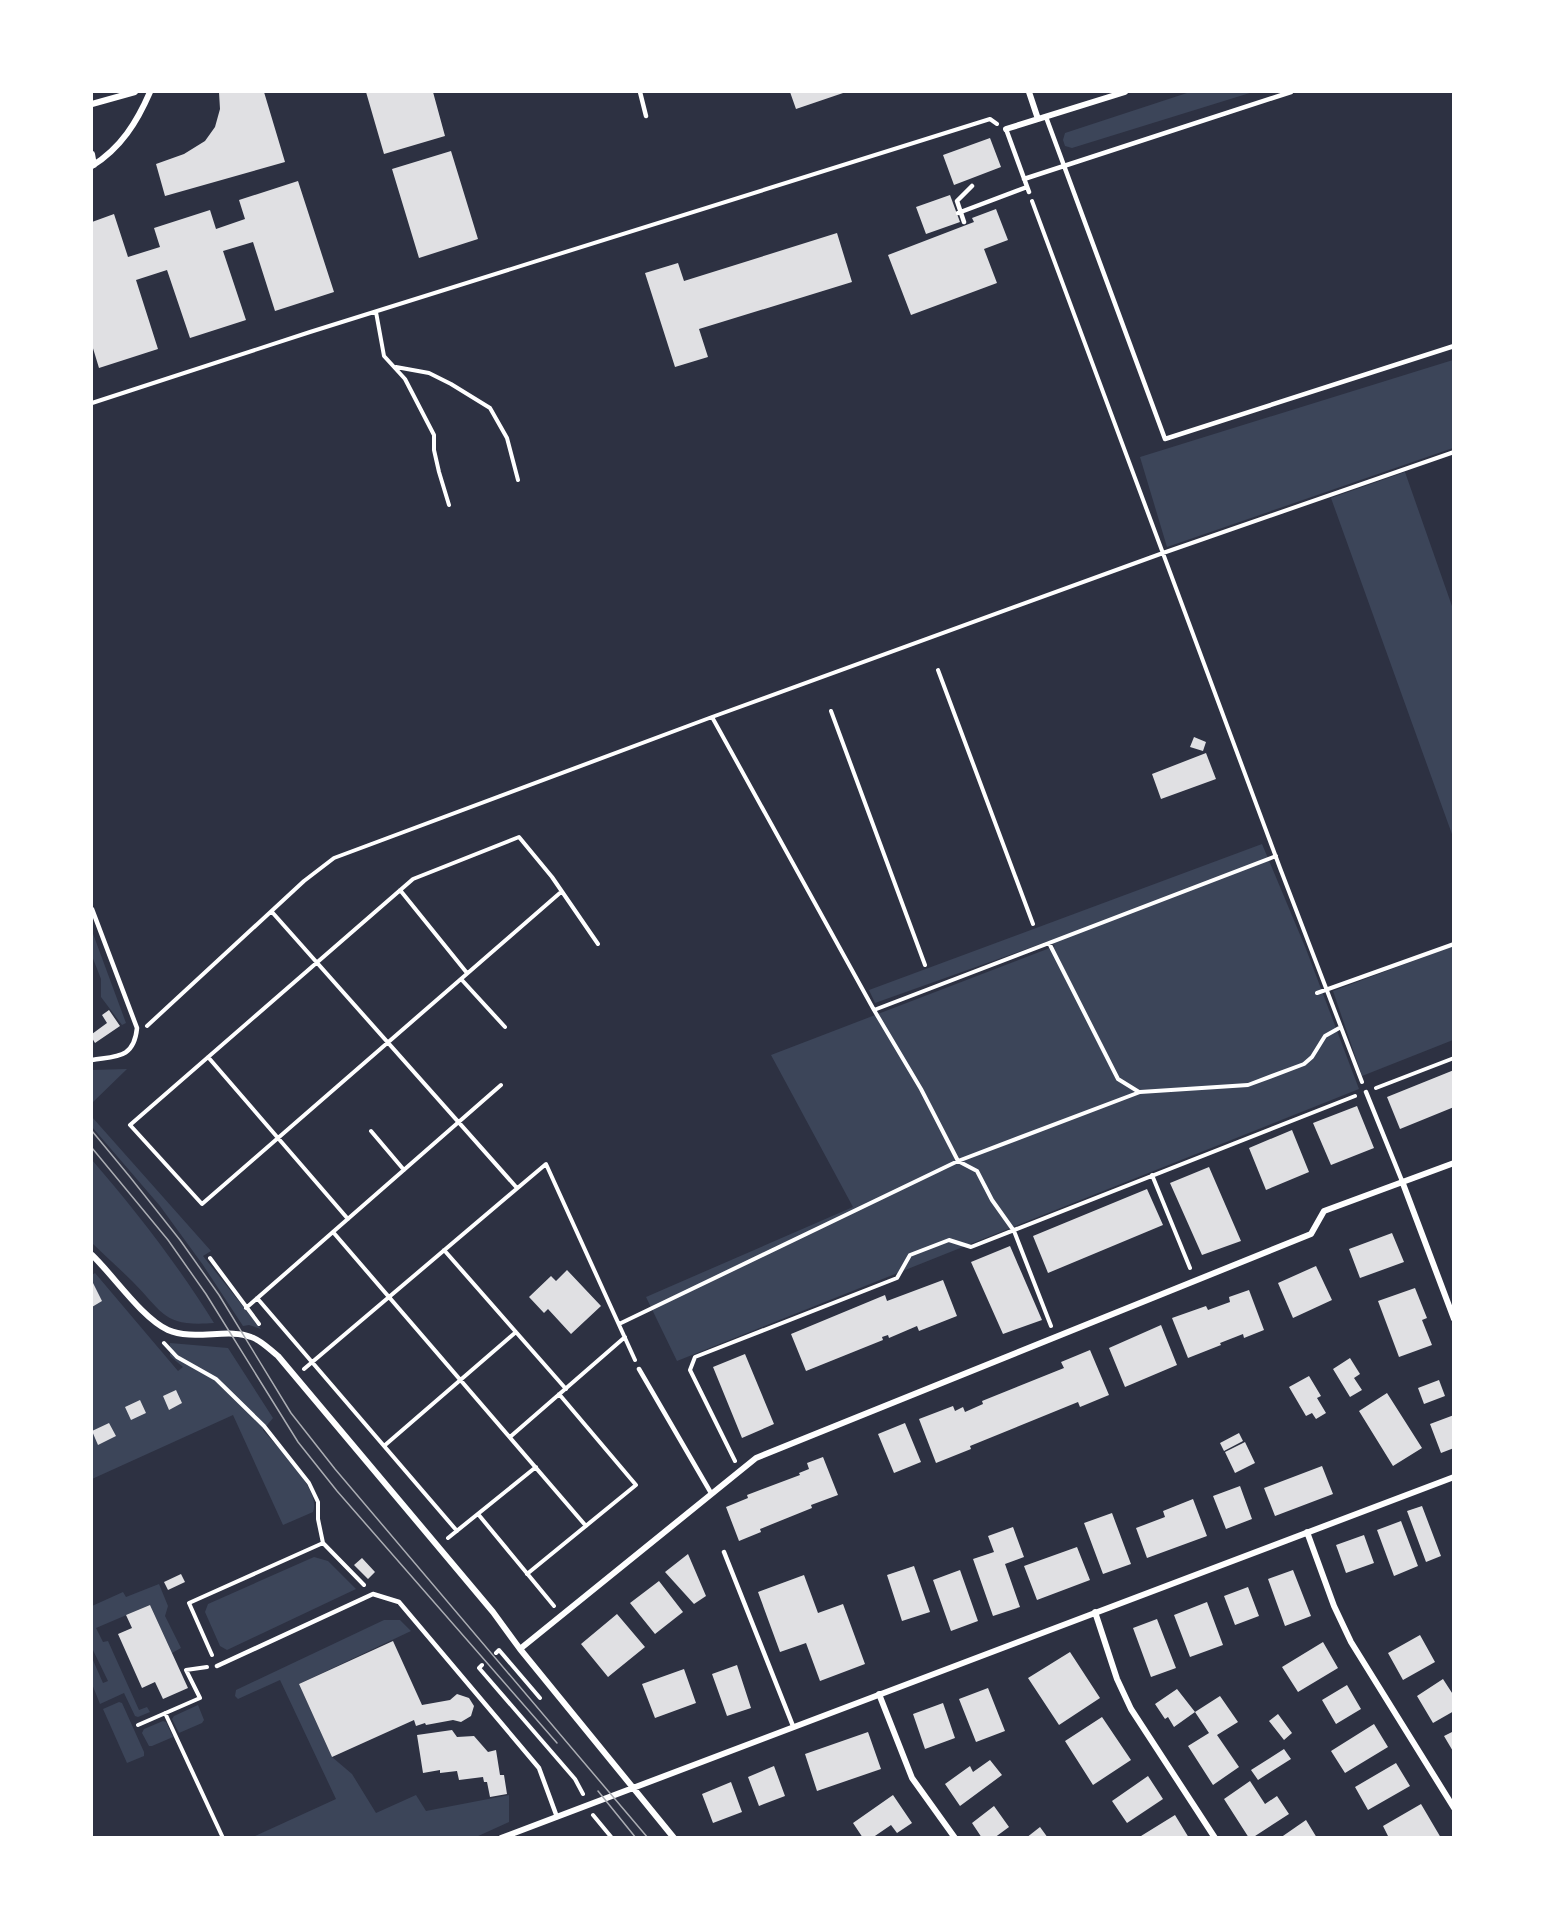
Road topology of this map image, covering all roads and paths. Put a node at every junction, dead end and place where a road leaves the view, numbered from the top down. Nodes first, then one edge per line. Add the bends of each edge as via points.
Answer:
1 (135, 92) edge
2 (150, 92) edge
3 (640, 92) edge
4 (1029, 92) edge
5 (1125, 92) edge
6 (1292, 92) edge
7 (92, 104) edge
8 (646, 116) dead end
9 (1042, 118) junction
10 (1006, 129) junction
11 (92, 154) edge
12 (1062, 165) junction
13 (93, 166) edge
14 (1024, 179) junction
15 (972, 186) dead end
16 (1028, 189) junction
17 (959, 213) junction
18 (964, 222) dead end
19 (376, 312) junction
20 (1454, 346) edge
21 (395, 367) junction
22 (92, 403) edge
23 (1454, 452) edge
24 (518, 480) dead end
25 (449, 505) dead end
26 (1163, 553) junction
27 (938, 670) dead end
28 (831, 711) dead end
29 (712, 717) junction
30 (1276, 856) junction
31 (400, 890) junction
32 (561, 892) junction
33 (92, 909) edge
34 (272, 912) junction
35 (1033, 924) dead end
36 (1049, 943) junction
37 (598, 944) dead end
38 (1454, 944) edge
39 (317, 962) junction
40 (925, 965) dead end
41 (467, 973) junction
42 (461, 979) junction
43 (1327, 990) junction
44 (1317, 993) dead end
45 (874, 1010) junction
46 (505, 1027) dead end
47 (1341, 1028) junction
48 (136, 1036) junction
49 (388, 1042) junction
50 (208, 1057) junction
51 (1454, 1058) edge
52 (92, 1060) edge
53 (501, 1084) dead end
54 (1139, 1092) junction
55 (1366, 1092) junction
56 (459, 1122) junction
57 (371, 1131) dead end
58 (279, 1137) junction
59 (958, 1161) junction
60 (1454, 1163) edge
61 (404, 1170) junction
62 (1152, 1174) junction
63 (1402, 1181) junction
64 (517, 1188) junction
65 (348, 1219) junction
66 (1014, 1231) junction
67 (333, 1232) junction
68 (444, 1250) junction
69 (92, 1255) edge
70 (210, 1258) dead end
71 (1195, 1279) junction
72 (389, 1297) junction
73 (257, 1298) junction
74 (246, 1308) junction
75 (1454, 1319) edge
76 (259, 1324) dead end
77 (619, 1324) junction
78 (516, 1332) junction
79 (625, 1337) junction
80 (159, 1338) dead end
81 (1056, 1338) junction
82 (312, 1362) junction
83 (304, 1369) dead end
84 (639, 1369) joint
85 (461, 1380) junction
86 (566, 1389) junction
87 (559, 1394) junction
88 (510, 1437) junction
89 (384, 1446) junction
90 (536, 1467) junction
91 (739, 1469) junction
92 (1454, 1477) edge
93 (711, 1493) junction
94 (478, 1514) junction
95 (586, 1526) junction
96 (457, 1531) junction
97 (1307, 1532) junction
98 (446, 1539) dead end
99 (323, 1543) junction
100 (724, 1552) dead end
101 (527, 1574) junction
102 (373, 1594) junction
103 (1095, 1612) junction
104 (561, 1615) junction
105 (520, 1649) junction
106 (482, 1665) dead end
107 (217, 1666) junction
108 (879, 1694) junction
109 (165, 1713) junction
110 (138, 1725) dead end
111 (792, 1726) junction
112 (633, 1787) junction
113 (583, 1795) dead end
114 (1454, 1808) edge
115 (591, 1812) dead end
116 (557, 1817) junction
117 (223, 1838) edge
118 (501, 1838) edge
119 (612, 1838) edge
120 (674, 1838) edge
121 (954, 1838) edge
122 (1215, 1838) edge

1 - 7 street
2 - 13 street via 135,124 113,151
3 - 8 lane
4 - 9 street
5 - 9 street
6 - 12 lane
9 - 10 street
9 - 12 lane
10 - 14 lane
10 - 19 path via 990,119
11 - 13 street
12 - 14 lane
12 - 20 lane via 1165,440
14 - 16 lane
15 - 17 lane via 957,201
16 - 17 lane
16 - 26 path
17 - 18 lane
19 - 21 path via 384,356
19 - 22 path
21 - 24 path via 429,373 490,408 507,438
21 - 25 path via 434,435 434,450
23 - 26 path
26 - 29 path
26 - 30 path
27 - 35 path
28 - 40 path
29 - 34 path via 334,858
29 - 45 path
30 - 36 path
30 - 43 path
31 - 32 path via 413,879 519,837
31 - 39 path
31 - 41 path
32 - 37 path
32 - 41 path
33 - 48 lane via 135,1021
34 - 39 path
34 - 48 path
36 - 45 path
36 - 54 path via 1118,1079
38 - 43 path
39 - 49 path
39 - 50 path
41 - 42 path
42 - 46 path
42 - 49 path
43 - 44 path
43 - 47 path
45 - 59 path
47 - 54 path via 1325,1036 1304,1064 1248,1085
47 - 55 path
48 - 52 lane via 134,1044 120,1057
49 - 56 path
49 - 58 path
50 - 58 path
50 - 58 path via 130,1125 202,1204
51 - 55 path
53 - 56 path
54 - 59 path
55 - 62 path
55 - 63 lane
56 - 61 path
56 - 64 path
57 - 61 path
58 - 65 path
59 - 66 path via 977,1171
59 - 77 path
60 - 63 street
61 - 65 path
62 - 66 path
62 - 71 path
63 - 71 street via 1324,1211 1311,1234
63 - 75 street
64 - 68 path
64 - 77 path via 546,1164
65 - 67 path
66 - 81 path
66 - 91 path via 971,1247 949,1240 910,1255 897,1278 695,1357 690,1370
67 - 72 path
67 - 73 path
68 - 72 path
68 - 78 path
69 - 105 street via 166,1329 211,1335 243,1334 259,1340 278,1356
70 - 74 path
71 - 81 street
72 - 82 path
72 - 85 path
73 - 74 path
73 - 82 path
74 - 76 path
77 - 79 path
78 - 85 path
78 - 86 path
79 - 84 path
79 - 86 path
80 - 99 path via 177,1357 216,1379 270,1434 315,1492
81 - 91 street via 756,1458
82 - 83 path
82 - 89 path
84 - 93 lane
85 - 88 path
85 - 89 path
86 - 87 path
87 - 88 path
87 - 95 path via 636,1485
88 - 90 path
89 - 96 path
90 - 94 path
90 - 95 path
91 - 93 street
92 - 97 street
93 - 104 street
94 - 96 path
94 - 101 path
95 - 101 path
96 - 98 path
97 - 103 street
97 - 114 street via 1351,1642
99 - 102 path
99 - 107 path via 189,1603
100 - 111 lane
101 - 104 path
102 - 107 lane
102 - 116 lane via 399,1602 539,1768
103 - 108 street
103 - 122 street via 1131,1709
104 - 105 street
105 - 112 street
106 - 113 path via 479,1668 575,1779
107 - 109 path via 186,1670 200,1698
108 - 111 street
108 - 121 street via 912,1778
109 - 110 path
109 - 117 path
111 - 112 street
112 - 116 street
112 - 120 street
115 - 119 path
116 - 118 street

